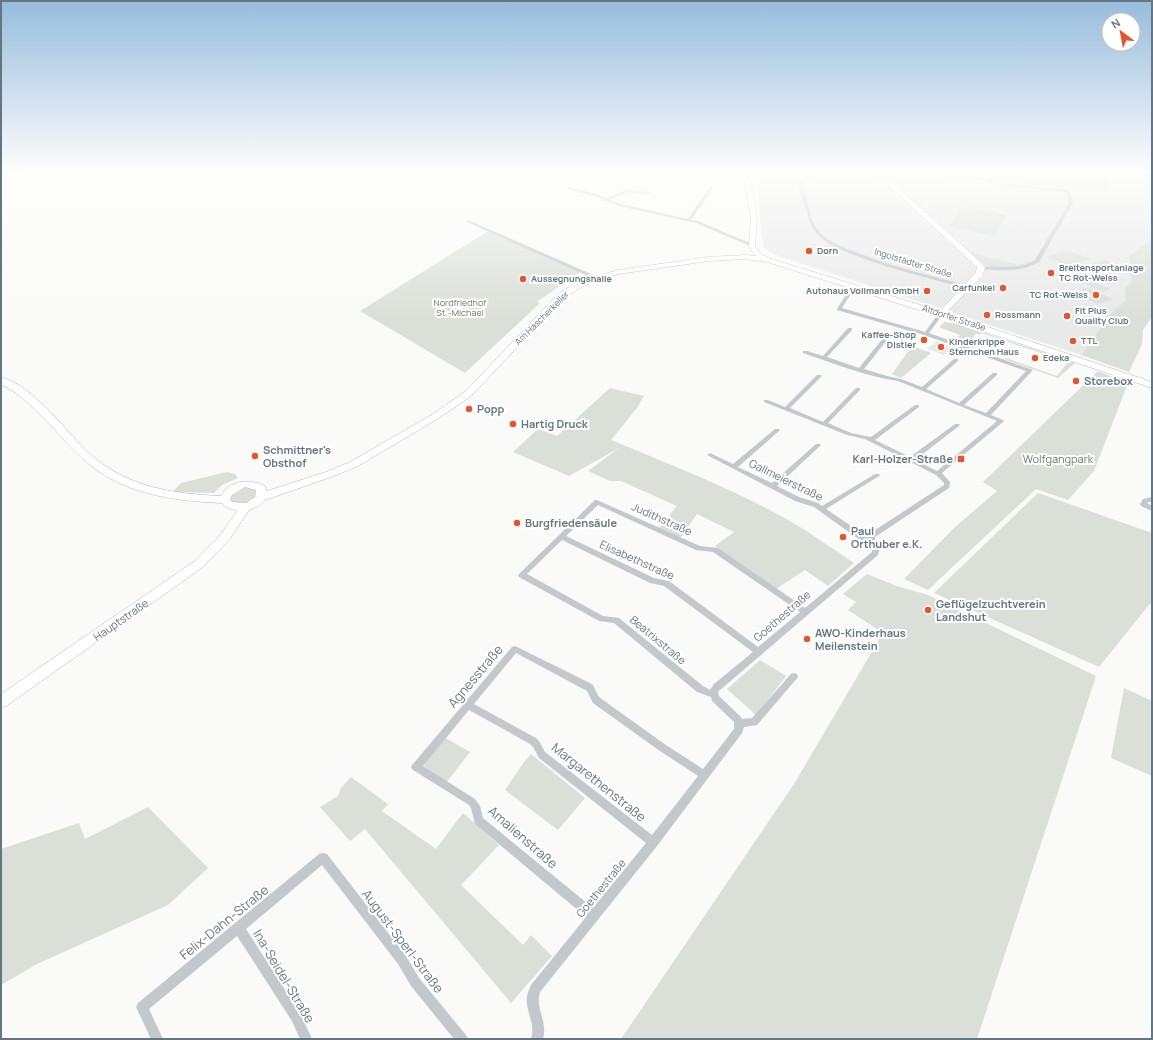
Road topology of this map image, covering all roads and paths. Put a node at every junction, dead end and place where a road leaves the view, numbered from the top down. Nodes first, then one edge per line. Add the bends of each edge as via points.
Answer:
1 (468, 221) dead end
2 (690, 221) edge
3 (754, 221) edge
4 (813, 221) edge
5 (931, 221) edge
6 (1061, 221) edge
7 (754, 251) junction
8 (982, 268) junction
9 (596, 278) junction
10 (850, 285) junction
11 (967, 287) junction
12 (941, 314) junction
13 (850, 329) dead end
14 (926, 334) junction
15 (885, 339) dead end
16 (805, 352) dead end
17 (824, 358) junction
18 (956, 360) dead end
19 (860, 370) junction
20 (995, 374) dead end
21 (820, 376) dead end
22 (1, 380) edge
23 (1152, 385) edge
24 (858, 389) dead end
25 (923, 389) junction
26 (766, 401) dead end
27 (960, 405) junction
28 (917, 406) dead end
29 (786, 409) junction
30 (987, 416) junction
31 (824, 424) junction
32 (957, 425) dead end
33 (777, 430) dead end
34 (871, 440) junction
35 (818, 445) dead end
36 (710, 455) dead end
37 (910, 460) junction
38 (734, 467) junction
39 (938, 474) junction
40 (877, 475) dead end
41 (773, 486) junction
42 (261, 494) junction
43 (1152, 499) edge
44 (228, 500) junction
45 (245, 507) junction
46 (821, 509) junction
47 (1152, 509) edge
48 (232, 528) junction
49 (561, 537) junction
50 (871, 540) junction
51 (522, 575) joint
52 (805, 612) junction
53 (759, 652) junction
54 (794, 677) dead end
55 (714, 694) junction
56 (1, 702) edge
57 (468, 705) junction
58 (739, 723) junction
59 (416, 767) joint
60 (704, 775) junction
61 (653, 842) junction
62 (323, 858) joint
63 (594, 916) junction
64 (238, 927) junction
65 (157, 1039) edge
66 (306, 1039) edge
67 (462, 1039) edge
68 (537, 1039) edge

1 - 9 street
2 - 7 street
3 - 7 main road
4 - 11 street, Ingolstädter Straße via 822,237 833,244 857,254
5 - 8 main road
6 - 8 street via 1035,263 1015,269
7 - 9 main road, Am Hascherkeller via 745,257 709,259 638,269
7 - 10 main road, Am Hascherkeller via 767,260
8 - 11 main road
9 - 42 main road, Am Hascherkeller via 580,284 560,297 469,393 436,416 344,469 288,488
10 - 12 main road, Altdorfer Straße
10 - 14 street via 839,309
11 - 12 main road
12 - 14 street
12 - 23 main road, Altdorfer Straße
13 - 17 street
14 - 30 street via 1030,370
15 - 19 street
16 - 17 street
17 - 19 street
18 - 25 street
19 - 25 street
20 - 27 street
21 - 29 street
22 - 44 main road via 34,401 102,470 126,483 139,488 203,500
24 - 31 street
25 - 27 street
26 - 29 street
27 - 30 street
28 - 34 street
29 - 31 street
30 - 39 street via 1001,421
31 - 34 street
32 - 37 street
33 - 38 street
34 - 37 street
35 - 41 street
36 - 38 street, Gallmeierstraße
37 - 39 street
38 - 41 street, Gallmeierstraße
39 - 50 street via 946,480 947,486 872,536
40 - 46 street
41 - 46 street, Gallmeierstraße
42 - 44 main road via 255,485 245,484 235,488
42 - 45 main road, Am Hascherkeller via 254,503
43 - 47 street via 1143,504
44 - 45 main road
44 - 48 main road
45 - 48 main road, Hauptstraße
46 - 50 street, Gallmeierstraße via 860,536
48 - 56 main road, Hauptstraße via 199,564
49 - 51 street, Judithstraße
49 - 52 street, Judithstraße via 597,502 699,548 715,550
49 - 53 street, Elisabethstraße via 653,581 666,583
50 - 52 street, Goethestraße via 876,548 875,553
51 - 55 street, Beatrixstraße via 602,619 616,620 700,689
52 - 53 street, Goethestraße
53 - 55 street, Goethestraße via 722,682
54 - 58 street via 754,722
55 - 58 street
57 - 59 street, Agnesstraße
57 - 60 street, Agnesstraße via 515,648 590,688 596,700
57 - 61 street, Margarethenstraße via 533,741 542,755
58 - 60 street, Goethestraße via 739,730
59 - 63 street, Amalienstraße via 472,802 479,821
60 - 61 street, Goethestraße
61 - 63 street, Goethestraße
62 - 64 street, Felix-Dahn-Straße
62 - 67 street, August-Sperl-Straße via 402,960 415,982
63 - 68 street, Goethestraße via 534,991 531,999 539,1027
64 - 65 street, Felix-Dahn-Straße via 142,1007
64 - 66 street, Ina-Seidel-Straße via 296,1017

